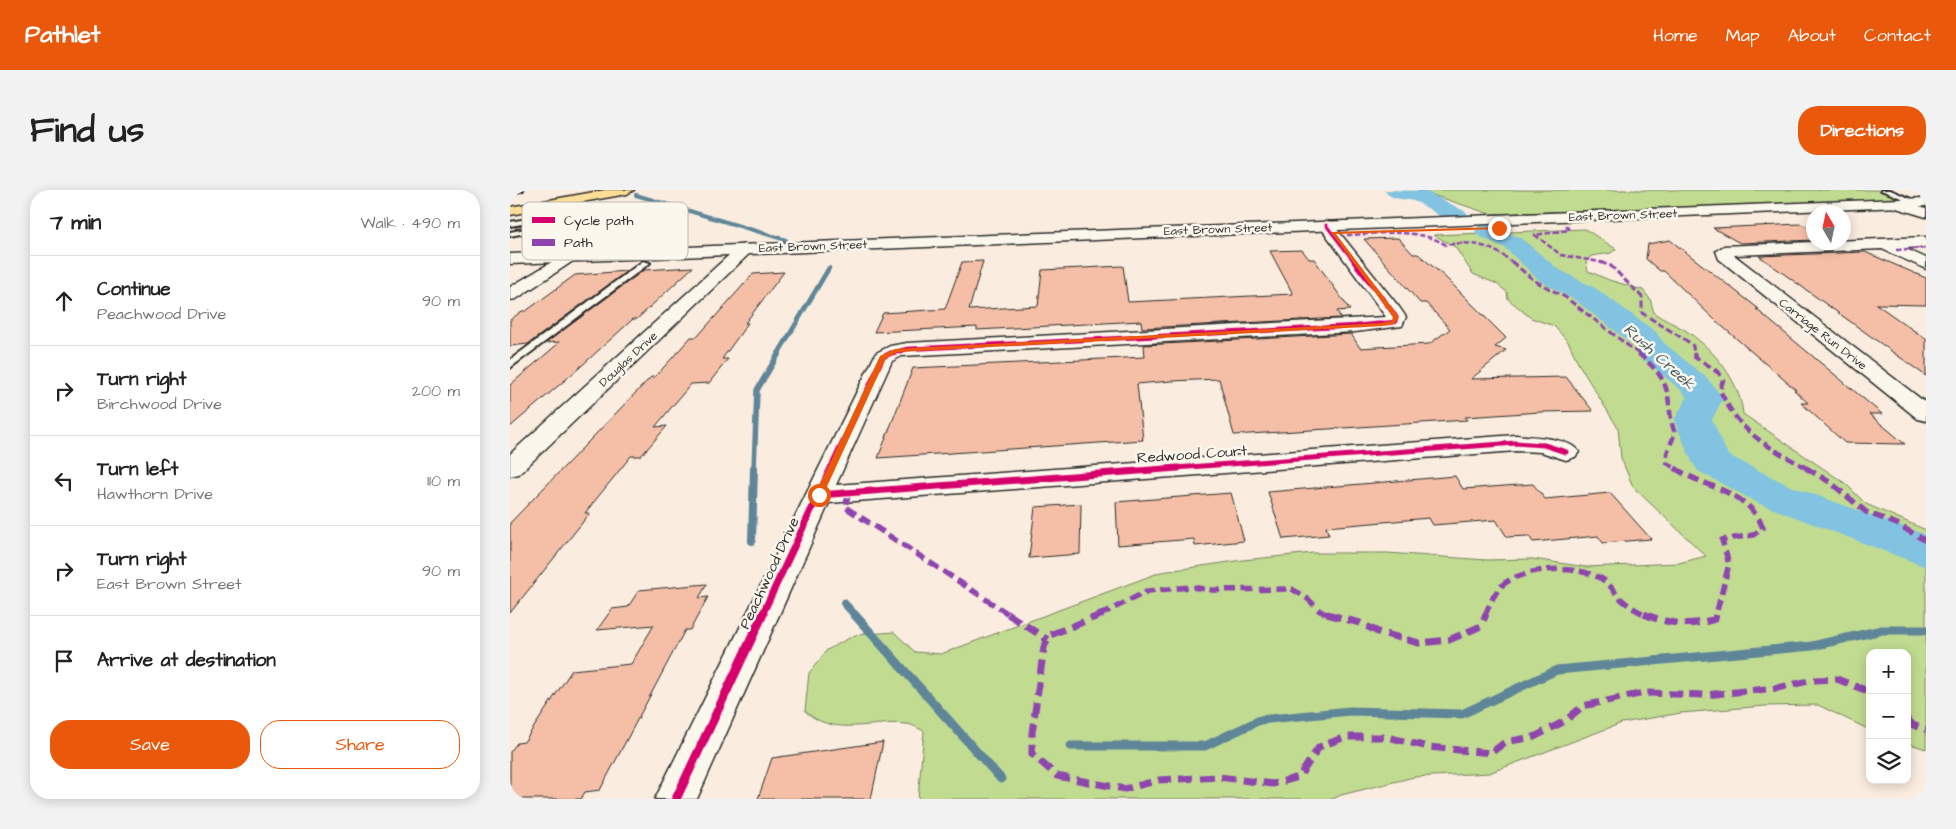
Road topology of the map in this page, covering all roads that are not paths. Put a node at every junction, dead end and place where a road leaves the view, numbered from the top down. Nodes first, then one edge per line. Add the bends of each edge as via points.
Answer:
1 (520, 190) edge
2 (579, 190) edge
3 (627, 190) edge
4 (1884, 190) edge
5 (510, 192) edge
6 (510, 202) edge
7 (560, 202) edge
8 (1923, 208) edge
9 (1851, 213) edge
10 (1806, 215) edge
11 (1329, 229) junction
12 (1926, 242) edge
13 (1884, 244) junction
14 (740, 254) junction
15 (688, 255) edge
16 (688, 259) edge
17 (564, 260) edge
18 (677, 260) edge
19 (646, 263) junction
20 (1926, 264) edge
21 (554, 267) junction
22 (510, 269) edge
23 (510, 295) edge
24 (510, 365) edge
25 (1926, 414) edge
26 (1566, 452) dead end
27 (510, 468) edge
28 (819, 495) junction
29 (676, 799) edge

1 - 5 lane
2 - 6 main road
3 - 7 main road
4 - 8 lane
8 - 9 street
8 - 11 street, East Brown Street via 1898,204
10 - 11 street, East Brown Street
11 - 14 street, East Brown Street
11 - 28 street, Peachwood Drive via 1392,311 1396,317 1394,322 897,350 884,356
12 - 13 street
13 - 20 street
13 - 25 street, Carriage Run Drive via 1724,251 1725,256
14 - 15 street, East Brown Street
14 - 16 street, East Brown Street
14 - 27 street, Douglas Drive
17 - 21 street
18 - 19 street, East Brown Street
19 - 21 street, East Brown Street
19 - 24 lane
21 - 22 street, East Brown Street
21 - 23 street
26 - 28 street, Redwood Court via 1544,445 1516,443
28 - 29 street, Peachwood Drive

